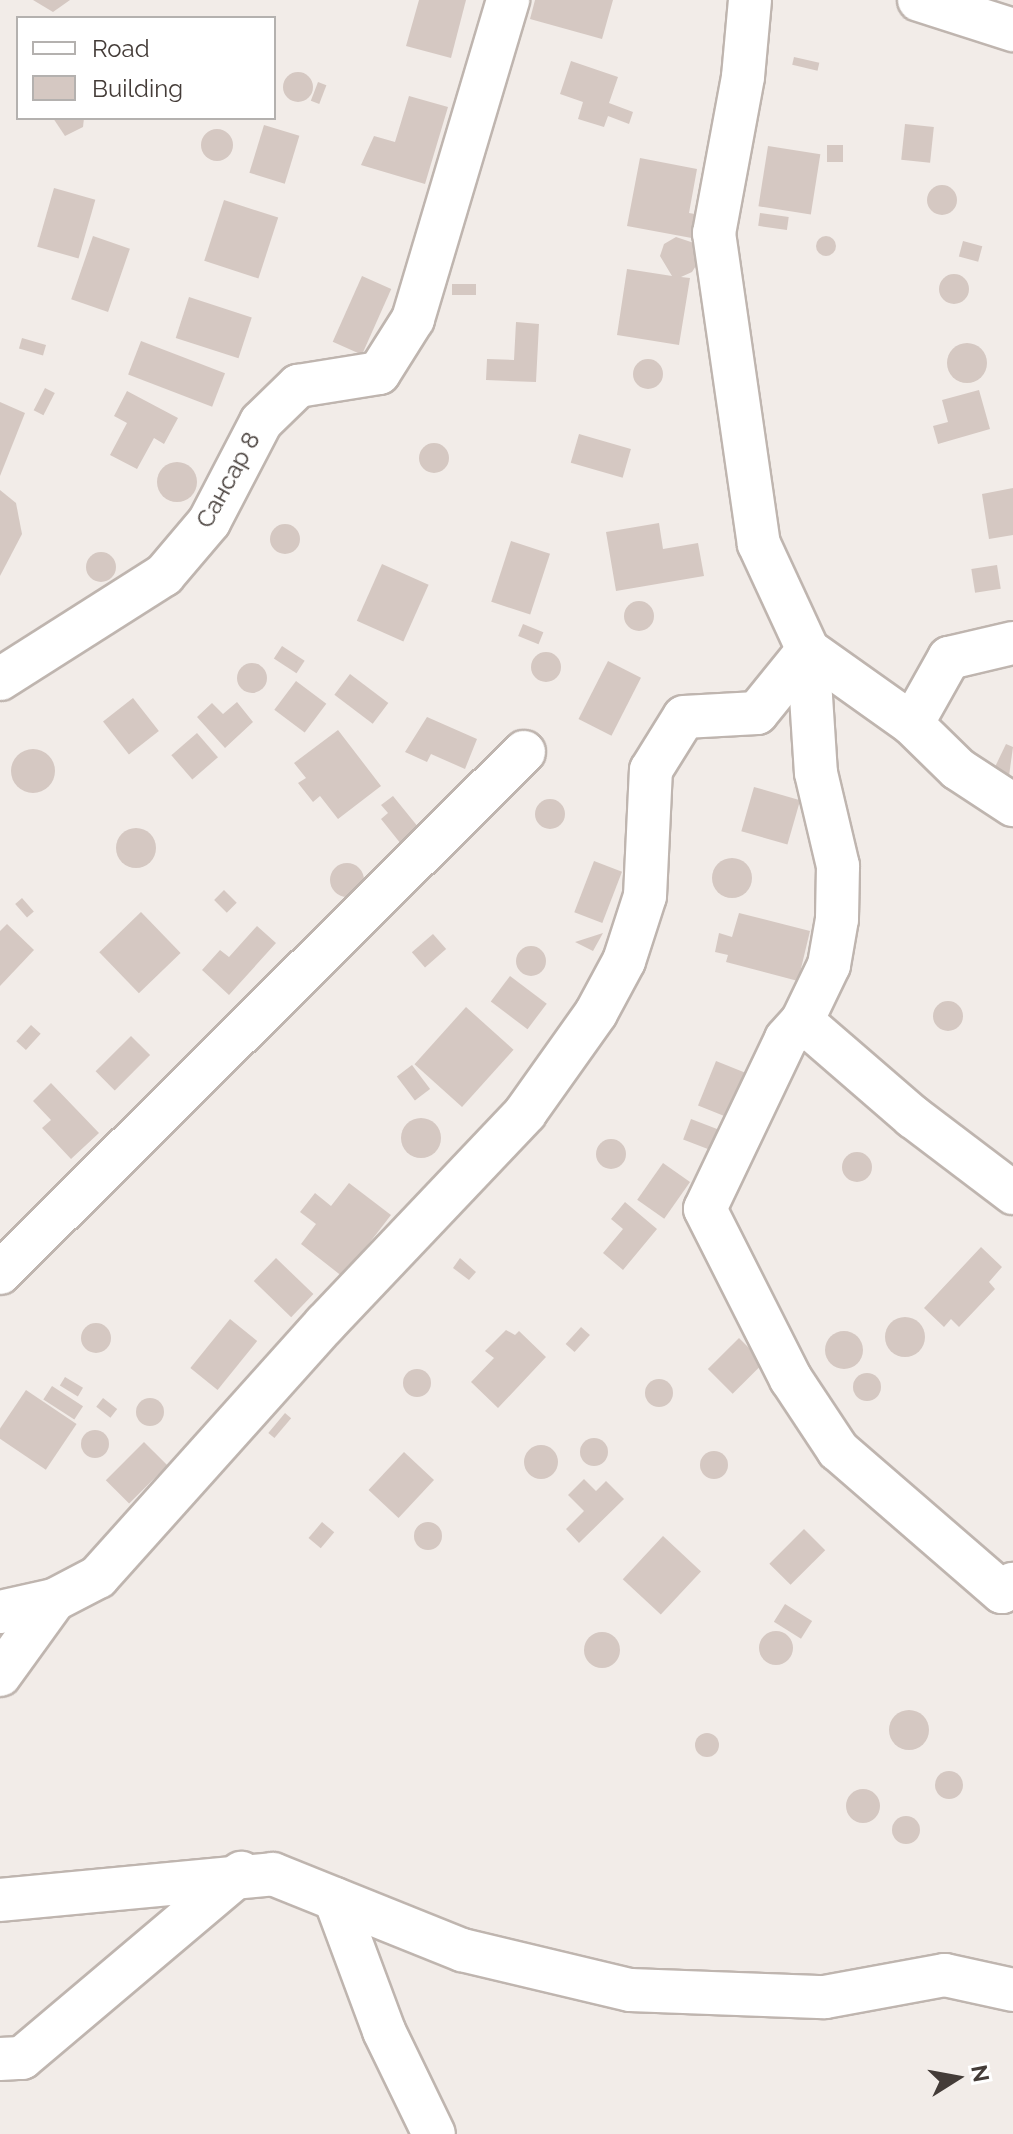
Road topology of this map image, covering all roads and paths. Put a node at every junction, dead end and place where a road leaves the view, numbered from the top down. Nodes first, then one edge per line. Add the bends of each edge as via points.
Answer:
1 (508, 0) edge
2 (750, 0) edge
3 (919, 0) edge
4 (1013, 30) edge
5 (1013, 643) edge
6 (808, 650) junction
7 (0, 679) edge
8 (912, 724) junction
9 (524, 752) dead end
10 (1013, 805) edge
11 (802, 1021) junction
12 (1013, 1193) edge
13 (0, 1273) edge
14 (1013, 1584) edge
15 (54, 1600) junction
16 (0, 1612) edge
17 (0, 1675) edge
18 (241, 1873) junction
19 (335, 1899) junction
20 (0, 1900) edge
21 (1013, 1990) edge
22 (0, 2059) edge
23 (434, 2134) edge

1 - 7 street, Сансар 8 via 413,319 379,373 298,386 261,422 209,522 164,575
2 - 6 street via 743,77 714,233 759,544
3 - 4 street
5 - 8 street via 949,658
6 - 8 street
6 - 11 street via 816,773 838,866 829,965
6 - 15 street via 757,713 684,717 651,770 645,896 624,961 596,1013 525,1113 325,1324 138,1536 98,1577
8 - 10 street via 958,769
9 - 13 street
11 - 12 street via 913,1117
11 - 14 street via 786,1039 705,1209 791,1379 838,1450 1002,1592
15 - 16 street
15 - 17 street
18 - 19 street via 273,1874
18 - 20 street
18 - 22 street via 22,2058
19 - 21 street via 462,1950 630,1990 825,1997 945,1975
19 - 23 street via 384,2031

